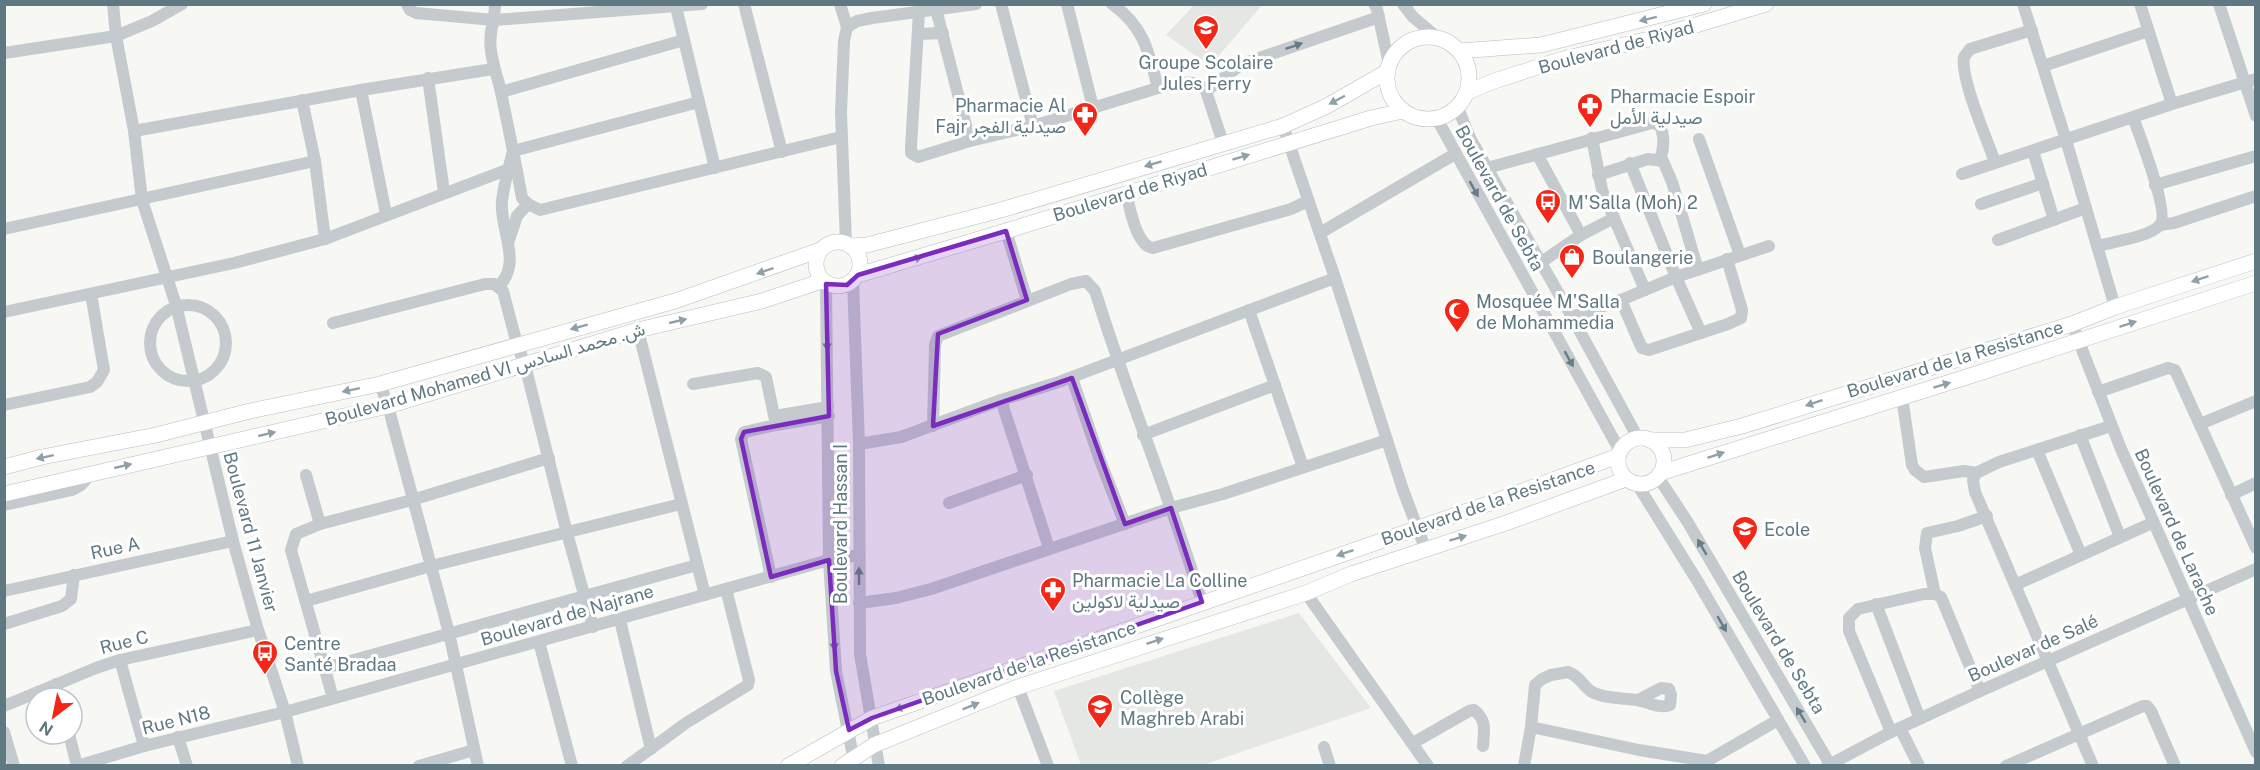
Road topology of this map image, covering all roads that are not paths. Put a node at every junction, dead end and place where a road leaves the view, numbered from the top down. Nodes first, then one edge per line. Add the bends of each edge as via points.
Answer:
1 (113, 4) edge
2 (182, 4) edge
3 (407, 4) edge
4 (495, 4) edge
5 (702, 4) edge
6 (744, 4) edge
7 (840, 4) edge
8 (976, 4) edge
9 (1001, 4) edge
10 (1067, 4) edge
11 (1112, 4) edge
12 (1374, 4) edge
13 (1403, 4) edge
14 (1704, 4) edge
15 (1766, 4) edge
16 (2023, 4) edge
17 (2140, 4) edge
18 (2219, 4) edge
19 (676, 6) junction
20 (936, 9) junction
21 (919, 12) junction
22 (1379, 17) junction
23 (494, 20) junction
24 (847, 27) junction
25 (2032, 30) junction
26 (2148, 31) junction
27 (943, 33) junction
28 (918, 34) junction
29 (116, 36) junction
30 (1438, 38) junction
31 (684, 40) junction
32 (1460, 51) junction
33 (4, 53) edge
34 (2043, 66) junction
35 (1388, 68) junction
36 (493, 69) junction
37 (428, 78) junction
38 (2250, 81) edge
39 (1158, 87) junction
40 (361, 90) junction
41 (1206, 91) junction
42 (501, 92) junction
43 (1468, 92) junction
44 (302, 100) junction
45 (699, 102) junction
46 (2172, 104) junction
47 (1093, 107) junction
48 (1458, 108) junction
49 (1403, 111) junction
50 (2256, 116) edge
51 (2133, 117) junction
52 (1437, 119) junction
53 (1033, 126) junction
54 (1283, 126) junction
55 (134, 131) junction
56 (841, 137) junction
57 (1592, 138) junction
58 (1699, 139) dead end
59 (2066, 140) junction
60 (970, 141) junction
61 (1223, 144) junction
62 (1289, 144) junction
63 (513, 151) junction
64 (2033, 151) junction
65 (782, 152) junction
66 (1455, 154) junction
67 (1537, 154) junction
68 (2256, 156) edge
69 (1660, 159) junction
70 (315, 161) junction
71 (1995, 162) junction
72 (1630, 163) junction
73 (715, 168) junction
74 (1487, 168) junction
75 (509, 169) junction
76 (1962, 174) dead end
77 (1598, 175) junction
78 (2043, 183) junction
79 (2156, 185) junction
80 (444, 192) junction
81 (1126, 193) junction
82 (2256, 196) edge
83 (142, 200) junction
84 (1308, 201) junction
85 (528, 204) junction
86 (1981, 204) dead end
87 (2086, 208) junction
88 (386, 214) junction
89 (1614, 218) junction
90 (2054, 220) junction
91 (2160, 225) junction
92 (4, 229) edge
93 (1006, 231) junction
94 (1320, 233) junction
95 (1581, 236) junction
96 (325, 238) junction
97 (1998, 240) dead end
98 (509, 241) junction
99 (848, 245) junction
100 (1769, 246) dead end
101 (2097, 246) junction
102 (820, 250) junction
103 (1740, 255) junction
104 (1727, 260) junction
105 (2256, 261) edge
106 (1540, 263) junction
107 (1698, 270) junction
108 (1676, 277) junction
109 (166, 278) junction
110 (856, 278) junction
111 (1335, 278) junction
112 (824, 282) junction
113 (2256, 283) edge
114 (499, 286) junction
115 (1646, 290) junction
116 (91, 294) junction
117 (1027, 300) junction
118 (1621, 300) junction
119 (176, 305) junction
120 (2115, 307) junction
121 (1249, 310) junction
122 (4, 312) edge
123 (1572, 317) junction
124 (333, 323) dead end
125 (2072, 324) junction
126 (638, 330) junction
127 (1701, 333) junction
128 (2079, 340) junction
129 (517, 344) junction
130 (1118, 359) junction
131 (525, 365) junction
132 (1072, 378) junction
133 (195, 382) junction
134 (380, 384) junction
135 (693, 384) dead end
136 (1275, 385) junction
137 (2098, 392) junction
138 (1902, 397) junction
139 (1001, 400) junction
140 (2256, 401) edge
141 (4, 405) edge
142 (388, 406) junction
143 (828, 411) junction
144 (776, 420) junction
145 (205, 423) junction
146 (2200, 424) junction
147 (933, 426) junction
148 (2111, 426) junction
149 (1143, 435) junction
150 (2080, 435) junction
151 (1644, 439) junction
152 (1387, 440) junction
153 (859, 444) junction
154 (210, 447) junction
155 (2037, 450) junction
156 (1619, 453) junction
157 (549, 458) junction
158 (4, 467) edge
159 (1303, 467) junction
160 (1976, 473) junction
161 (306, 475) dead end
162 (1027, 475) junction
163 (1659, 475) junction
164 (1632, 482) junction
165 (2256, 483) edge
166 (33, 493) junction
167 (4, 494) edge
168 (2231, 495) junction
169 (412, 500) junction
170 (949, 503) dead end
171 (681, 504) junction
172 (4, 505) edge
173 (1171, 508) junction
174 (1986, 516) junction
175 (2152, 523) junction
176 (320, 524) junction
177 (1125, 524) junction
178 (1417, 528) junction
179 (567, 533) junction
180 (2120, 537) junction
181 (233, 541) junction
182 (1049, 548) junction
183 (2256, 548) edge
184 (1425, 549) junction
185 (858, 555) junction
186 (2082, 555) junction
187 (829, 560) junction
188 (697, 565) junction
189 (431, 566) junction
190 (2256, 569) edge
191 (74, 575) junction
192 (771, 577) junction
193 (2015, 585) junction
194 (726, 589) junction
195 (4, 591) edge
196 (1306, 593) junction
197 (1935, 594) junction
198 (705, 595) junction
199 (586, 597) junction
200 (2188, 599) junction
201 (306, 601) junction
202 (1202, 602) junction
203 (858, 603) junction
204 (1876, 604) junction
205 (620, 620) junction
206 (4, 624) edge
207 (593, 627) junction
208 (258, 630) junction
209 (449, 633) junction
210 (539, 642) junction
211 (120, 660) junction
212 (2048, 661) junction
213 (456, 664) junction
214 (325, 668) junction
215 (56, 684) joint
216 (1018, 687) junction
217 (1980, 691) junction
218 (333, 698) junction
219 (1638, 700) dead end
220 (4, 706) edge
221 (285, 712) junction
222 (872, 718) junction
223 (1920, 719) junction
224 (1778, 720) junction
225 (1531, 727) junction
226 (849, 730) junction
227 (1895, 730) junction
228 (4, 732) edge
229 (2078, 733) junction
230 (178, 738) junction
231 (1413, 743) junction
232 (2254, 744) edge
233 (874, 745) junction
234 (72, 746) edge
235 (144, 746) junction
236 (1483, 746) dead end
237 (1324, 747) dead end
238 (651, 748) junction
239 (474, 750) junction
240 (850, 763) edge
241 (1707, 763) edge
242 (14, 765) edge
243 (77, 765) edge
244 (187, 765) edge
245 (297, 765) edge
246 (419, 765) edge
247 (478, 765) edge
248 (572, 765) edge
249 (627, 765) edge
250 (788, 765) edge
251 (879, 765) edge
252 (1048, 765) edge
253 (1330, 765) edge
254 (1428, 765) edge
255 (1524, 765) edge
256 (1805, 765) edge
257 (1829, 765) edge
258 (1919, 765) edge
259 (2006, 765) edge
260 (2093, 765) edge
261 (2175, 765) edge

1 - 29 street, Boulevard 11 Janvier
2 - 29 street
3 - 23 street via 416,13
4 - 23 street
5 - 19 street
6 - 65 street
7 - 24 street
8 - 20 street
9 - 53 street
10 - 47 street
11 - 39 street via 1141,32
12 - 22 street
13 - 30 street
14 -> 32 main road, Boulevard de Riyad via 1541,45
15 - 43 main road, Boulevard de Riyad via 1649,39 1563,59
16 - 25 street
17 - 26 street
18 - 38 street
19 - 23 street
19 - 31 street
20 - 21 street
20 - 27 street
21 - 24 street via 857,21
21 - 28 street
22 - 35 street
41 -> 22 street via 1242,64
23 - 36 street via 490,38
24 - 56 street
25 - 34 street
25 - 71 street via 1970,49 1964,57 1965,74
26 - 34 street
26 - 46 street
27 - 28 street
27 - 60 street
28 - 60 street via 911,153 922,157
29 - 33 street
29 - 55 street, Boulevard 11 Janvier
30 - 32 main road
30 - 35 main road via 1416,38 1398,50
31 - 42 street
31 - 45 street
32 - 43 main road via 1470,75
34 - 59 street
35 - 49 main road via 1390,93
35 -> 54 main road, Boulevard de Riyad via 1327,106
36 - 37 street
36 - 42 street
37 - 40 street
37 - 80 street
38 - 46 street
38 - 50 street
39 - 41 street via 1191,82
39 - 47 street
40 - 44 street
40 - 88 street
41 - 61 street
42 - 63 street
43 - 48 main road
44 - 55 street
44 - 70 street
45 - 63 street
45 - 73 street
46 - 51 street
47 - 53 street
48 - 52 main road
48 - 74 street, Boulevard de Sebta
49 - 52 main road via 1413,117
49 - 62 main road, Boulevard de Riyad
51 - 59 street
51 - 79 street
52 - 66 street, Boulevard de Sebta
53 - 60 street
54 - 61 main road, Boulevard de Riyad
54 - 62 street
55 - 83 street, Boulevard 11 Janvier
56 - 65 street
56 - 99 street
57 - 67 street
57 - 69 street via 1656,123 1662,132
57 - 77 street
58 - 103 street
59 - 64 street
59 - 87 street
61 -> 99 main road, Boulevard de Riyad via 1001,210 867,245
81 -> 62 main road, Boulevard de Riyad
62 - 84 street
63 - 75 street
63 - 85 street via 522,198
64 - 71 street
64 - 78 street
65 - 73 street
66 - 94 street
66 -> 156 street, Boulevard de Sebta
67 - 74 street
67 - 95 street
68 - 79 street
69 - 72 street
69 - 107 street via 1672,182
70 - 83 street
70 - 96 street
71 - 76 street
72 - 77 street
72 - 108 street
73 - 85 street via 540,210
74 - 106 street, Boulevard de Sebta
75 - 80 street
75 - 98 street via 502,218
77 - 89 street
78 - 86 street
78 - 90 street
79 - 91 street via 2163,213
80 - 88 street
81 - 84 street via 1139,237 1143,244 1153,248
81 - 93 main road, Boulevard de Riyad
82 - 91 street
83 - 92 street
83 - 109 street, Boulevard 11 Janvier
84 - 94 street
85 - 98 street via 517,216
87 - 90 street
87 - 101 street
88 - 96 street
89 - 95 street
89 - 115 street
90 - 97 street
91 - 101 street
110 -> 93 main road, Boulevard de Riyad
93 - 117 street
94 - 111 street
95 - 106 street
96 - 109 street
98 - 114 street via 508,271
99 - 102 main road via 829,243
99 - 110 main road via 856,250 861,262
100 - 103 street
101 - 120 street
102 - 112 main road via 816,271
102 -> 129 main road, Boulevard Mohamed VI ش. محمد السادس via 675,301
103 - 104 street
104 - 107 street
104 - 127 street via 1741,318
105 -> 120 main road, Boulevard de la Resistance
106 - 123 street, Boulevard de Sebta
107 - 108 street
108 - 115 street
108 - 127 street
109 - 116 street
109 - 119 street, Boulevard 11 Janvier
110 - 112 main road via 840,287
110 - 153 street, Boulevard Hassan I
111 - 121 street
111 - 152 street
126 -> 112 main road, Boulevard Mohamed VI ش. محمد السادس
112 -> 143 street, Boulevard Hassan I
128 -> 113 main road, Boulevard de la Resistance
114 - 124 street via 485,284
114 - 129 street
115 - 118 street
116 - 122 street
116 - 141 street via 102,376 90,387
117 - 130 street via 1086,281 1095,291
117 - 147 street via 938,336
118 - 123 street
118 - 127 street via 1642,348 1649,350
119 - 133 street, Boulevard 11 Janvier
119 - 133 street via 157,318 148,340 154,363 171,379
119 - 133 street via 201,306 221,322 227,347 217,370
120 - 125 main road, Boulevard de la Resistance
121 - 130 street
121 - 136 street
123 - 151 street, Boulevard de Sebta
125 - 128 street, Boulevard de Larache
125 -> 151 main road, Boulevard de la Resistance via 1742,426 1685,440
126 - 131 main road, Boulevard Mohamed VI ش. محمد السادس
126 - 171 street
128 - 137 street, Boulevard de Larache
138 -> 128 main road, Boulevard de la Resistance
129 - 131 street
129 - 134 main road, Boulevard Mohamed VI ش. محمد السادس
130 - 132 street
130 - 149 street
131 - 142 main road, Boulevard Mohamed VI ش. محمد السادس
131 - 157 street
132 - 139 street
132 - 177 street
133 - 145 street, Boulevard 11 Janvier
134 - 142 street
134 -> 145 main road, Boulevard Mohamed VI ش. محمد السادس
135 - 144 street via 763,374
136 - 149 street
136 - 159 street
137 - 146 street via 2173,369
137 - 148 street, Boulevard de Larache
138 - 160 street via 1915,470 1924,477
163 -> 138 main road, Boulevard de la Resistance
139 - 147 street
139 - 162 street
140 - 146 street
154 -> 142 main road, Boulevard Mohamed VI ش. محمد السادس
142 - 169 street
143 - 144 street
143 - 187 street, Boulevard Hassan I
144 - 192 street via 744,432 741,439
145 - 154 street, Boulevard 11 Janvier
145 -> 158 main road, Boulevard Mohamed VI ش. محمد السادس
146 - 168 street
147 - 153 street via 901,437
148 - 150 street
148 - 175 street, Boulevard de Larache
149 - 173 street
150 - 155 street
150 - 180 street
151 - 156 main road via 1624,444
151 - 163 main road via 1657,445 1663,457
152 - 159 street
152 - 178 street
153 - 185 street, Boulevard Hassan I
166 -> 154 main road, Boulevard Mohamed VI ش. محمد السادس via 92,473
154 - 181 street, Boulevard 11 Janvier
155 - 160 street
155 - 186 street
156 - 164 main road via 1619,469
156 - 178 main road, Boulevard de la Resistance
157 - 169 street
157 - 179 street
159 - 173 street
160 - 174 street via 1973,485
161 - 176 street
162 - 170 street
162 - 182 street
163 - 164 main road via 1645,484
257 -> 163 street, Boulevard de Sebta
184 -> 164 main road, Boulevard de la Resistance
164 -> 224 street
165 - 168 street
166 - 167 main road, Boulevard Mohamed VI ش. محمد السادس
166 - 172 street
168 - 183 street
169 - 176 street
169 - 189 street
171 - 179 street
171 - 188 street
173 - 177 street
173 - 202 street
174 - 193 street
174 - 197 street via 1927,533 1925,548
175 - 180 street
175 - 200 street, Boulevard de Larache
176 - 201 street via 297,534 292,542
177 - 182 street
178 - 184 street
178 -> 202 main road, Boulevard de la Resistance
179 - 189 street
179 - 199 street
180 - 186 street
181 - 191 street, Rue A
181 - 208 street, Boulevard 11 Janvier
182 - 203 street via 931,589
184 - 196 main road, Boulevard de la Resistance
185 - 187 street, Boulevard de Najrane
203 -> 185 street, Boulevard Hassan I
186 - 193 street
187 - 192 street, Boulevard de Najrane
187 -> 226 street, Boulevard Hassan I via 836,670
188 - 198 street
188 - 199 street
189 - 201 street
189 - 209 street
190 - 200 street, Boulevar de Salé
191 - 195 street, Rue A
191 - 206 street via 70,598 62,606
192 - 194 street, Boulevard de Najrane
193 - 212 street
194 - 198 street, Boulevard de Najrane
194 - 238 street via 748,685
216 -> 196 main road, Boulevard de la Resistance
196 - 231 street
197 - 204 street
197 - 217 street via 1944,602
198 - 205 street, Boulevard de Najrane
199 - 207 street
199 - 209 street
200 - 212 street, Boulevar de Salé
200 - 232 street, Boulevard de Larache
201 - 214 street
202 -> 222 main road, Boulevard de la Resistance
203 - 222 street, Boulevard Hassan I via 860,654
204 - 223 street
204 - 227 street via 1854,612 1848,626
205 - 207 street, Boulevard de Najrane
205 - 238 street
207 - 210 street, Boulevard de Najrane
208 - 211 street, Rue C
208 - 221 street, Boulevard 11 Janvier
209 - 213 street
209 - 214 street
210 - 213 street, Boulevard de Najrane
210 - 248 street
211 - 215 street, Rue C
211 - 235 street
212 - 217 street, Boulevar de Salé
212 - 229 street
213 - 218 street, Boulevard de Najrane
213 - 239 street
214 - 218 street
215 - 220 street, Rue C
233 -> 216 main road, Boulevard de la Resistance
216 - 252 street
217 - 223 street, Boulevar de Salé
218 - 221 street, Boulevard de Najrane
219 - 225 street via 1594,693 1571,673 1551,675 1535,685
221 - 230 street, Rue N18
221 - 245 street, Boulevard 11 Janvier
222 - 226 main road, Boulevard de la Resistance
222 - 233 street, Boulevard Hassan I
223 - 227 street, Boulevar de Salé
224 - 241 street
224 - 256 street
225 - 241 street
225 - 255 street
226 - 240 street, Boulevard Hassan I
226 - 250 main road, Boulevard de la Resistance
227 - 257 street, Boulevar de Salé
227 - 258 street
228 - 242 street
229 - 259 street
229 - 260 street
229 - 261 street via 2147,706
230 - 235 street, Rue N18
230 - 244 street
231 - 236 street via 1474,710 1485,724
231 - 254 street
233 - 240 main road, Boulevard de la Resistance
233 - 251 street, Boulevard Hassan I
234 - 243 street
235 - 243 street, Rue N18
237 - 253 street
238 - 249 street
239 - 246 street
239 - 247 street

